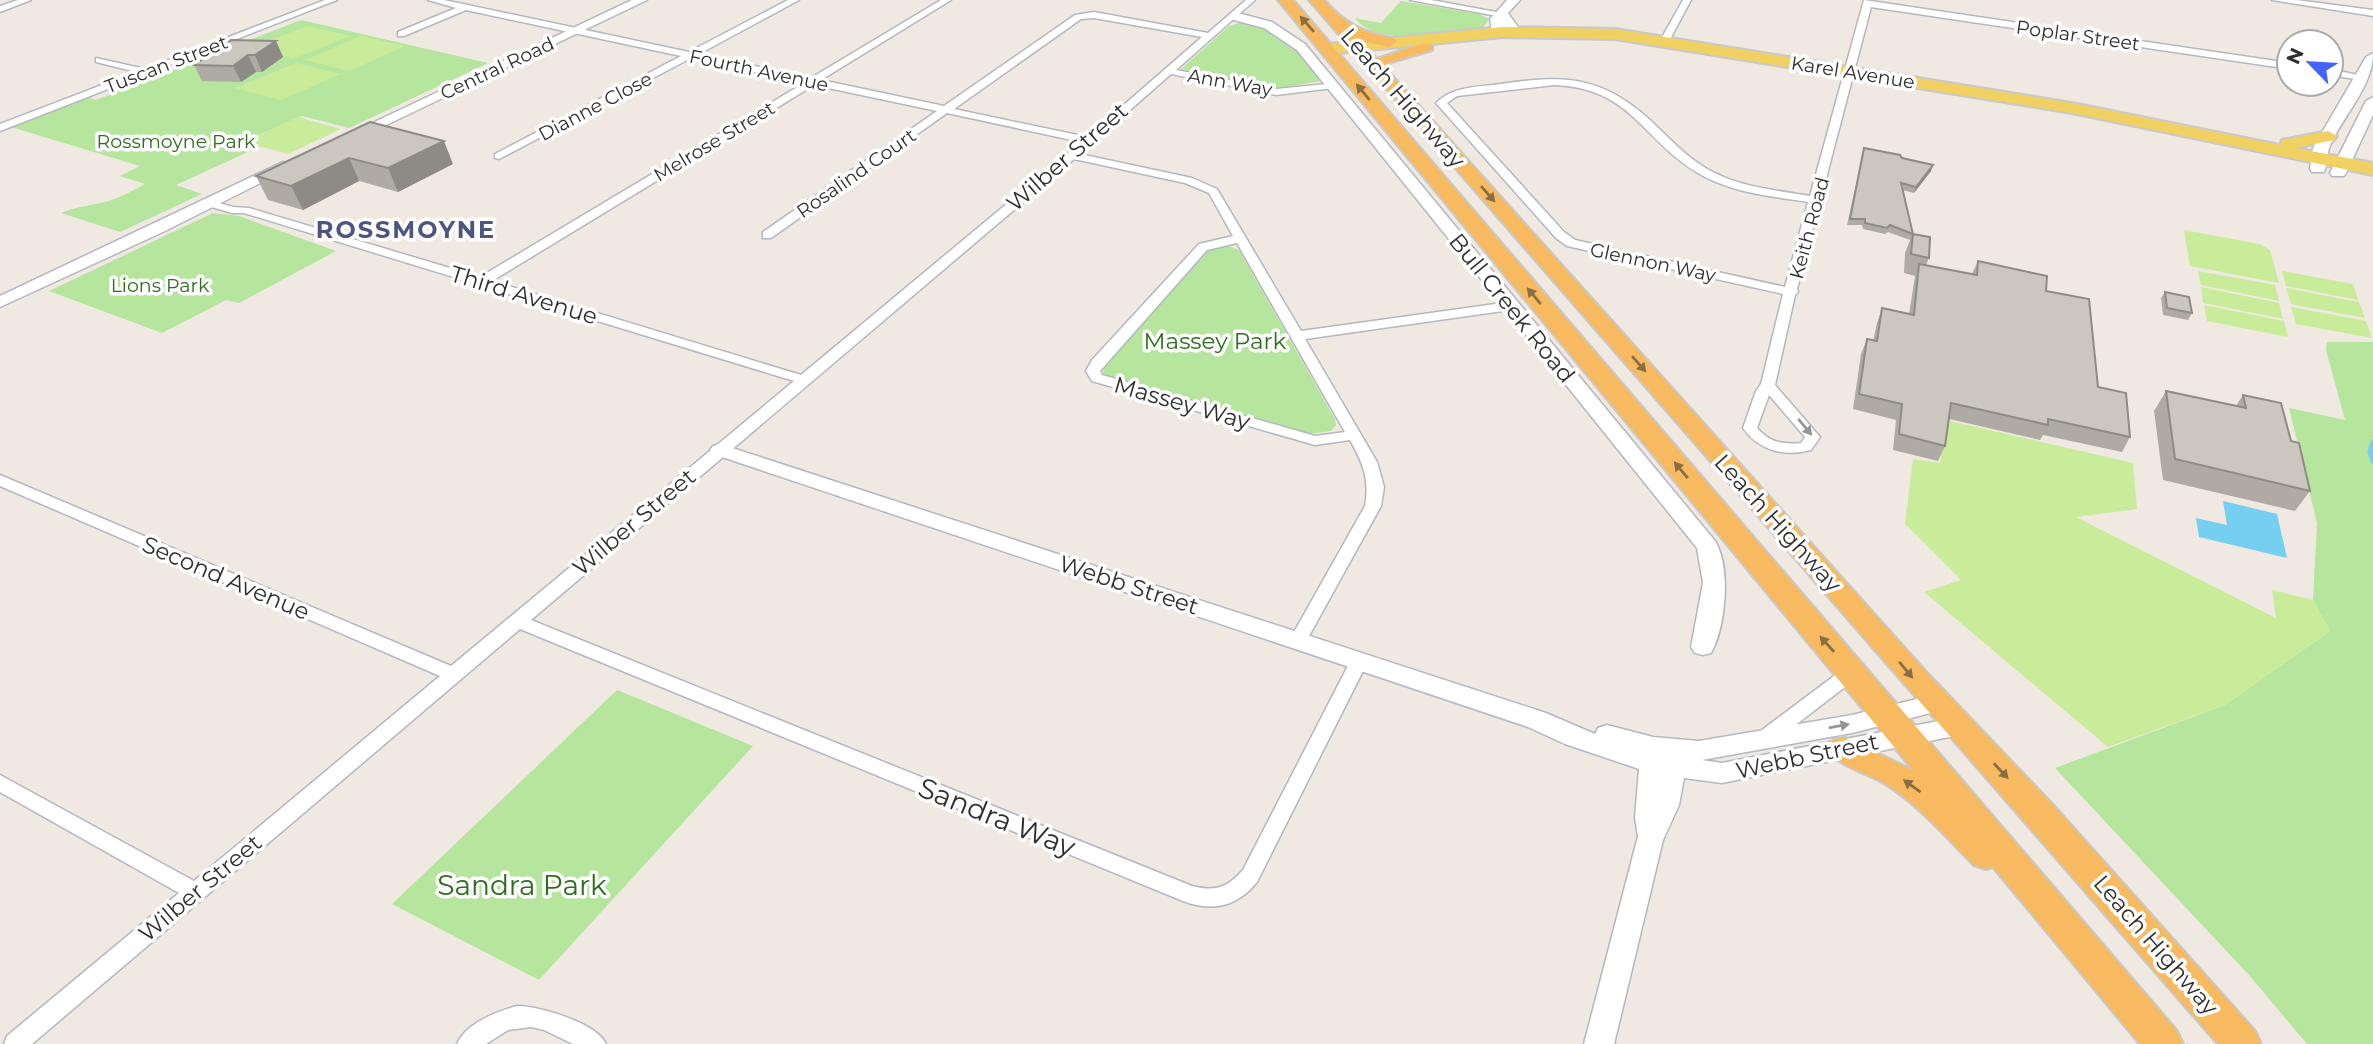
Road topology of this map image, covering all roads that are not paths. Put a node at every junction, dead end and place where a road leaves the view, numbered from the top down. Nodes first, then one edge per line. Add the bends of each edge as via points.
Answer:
1 (27, 0) edge
2 (333, 0) edge
3 (432, 0) edge
4 (641, 0) edge
5 (795, 0) edge
6 (947, 0) edge
7 (1251, 0) edge
8 (1285, 0) edge
9 (1316, 0) edge
10 (1414, 0) edge
11 (1514, 0) edge
12 (1687, 0) edge
13 (2276, 0) edge
14 (1867, 2) edge
15 (466, 7) junction
16 (0, 9) edge
17 (2373, 13) edge
18 (1503, 14) junction
19 (1234, 16) junction
20 (1336, 22) junction
21 (576, 31) junction
22 (1503, 32) junction
23 (401, 34) dead end
24 (1210, 36) junction
25 (1533, 41) junction
26 (1665, 41) junction
27 (1389, 42) junction
28 (1485, 42) junction
29 (1426, 47) joint
30 (1331, 52) junction
31 (691, 55) junction
32 (1365, 56) junction
33 (2373, 57) edge
34 (99, 60) dead end
35 (2275, 64) edge
36 (1168, 71) junction
37 (146, 72) junction
38 (2345, 74) edge
39 (1850, 77) junction
40 (2361, 77) junction
41 (812, 82) junction
42 (1333, 85) junction
43 (2373, 102) edge
44 (945, 110) junction
45 (0, 128) edge
46 (2328, 136) junction
47 (346, 139) edge
48 (1086, 140) junction
49 (2265, 146) junction
50 (1072, 155) junction
51 (499, 156) dead end
52 (299, 161) edge
53 (2343, 161) junction
54 (2318, 163) junction
55 (2373, 167) edge
56 (2373, 181) edge
57 (1815, 200) junction
58 (215, 201) junction
59 (767, 235) dead end
60 (1242, 238) junction
61 (481, 282) junction
62 (1792, 292) junction
63 (0, 302) edge
64 (1510, 306) junction
65 (1297, 336) junction
66 (804, 380) junction
67 (1768, 385) junction
68 (1354, 435) junction
69 (720, 450) junction
70 (0, 481) edge
71 (516, 621) junction
72 (1298, 641) junction
73 (1703, 647) dead end
74 (1359, 661) junction
75 (1852, 672) junction
76 (452, 674) junction
77 (1948, 715) junction
78 (1898, 725) junction
79 (1765, 738) junction
80 (1844, 749) junction
81 (1663, 757) junction
82 (0, 783) edge
83 (196, 892) junction
84 (2134, 1007) junction
85 (15, 1044) edge
86 (468, 1044) edge
87 (595, 1044) edge
88 (1599, 1044) edge
89 (2164, 1044) edge
90 (2242, 1044) edge

1 - 16 street
2 - 37 street, Tuscan Street
3 - 15 street, Fourth Avenue
4 - 21 street, Central Road
5 - 31 street, Dianne Close
6 - 41 street, Melrose Street
7 - 19 street, Wilber Street
30 -> 8 highway, Leach Highway
9 - 20 highway, Leach Highway
10 - 18 street
11 - 18 street
12 - 26 street
13 - 17 street
14 - 35 street, Poplar Street
14 - 39 street, Keith Road
15 - 21 street, Fourth Avenue
15 - 23 street
18 - 22 street via 1512,27
19 - 24 street, Wilber Street
19 - 42 street, Bull Creek Road via 1268,25 1301,47
20 - 27 highway via 1363,37
20 - 32 highway, Leach Highway
21 - 31 street, Fourth Avenue
21 - 47 street, Central Road
22 - 25 main road
22 - 26 main road, Karel Avenue via 1590,32
22 - 27 main road, Karel Avenue
22 - 28 main road
24 - 36 street, Wilber Street
24 - 44 street, Rosalind Court via 1094,15 1079,17
25 - 28 main road, Karel Avenue
25 - 39 main road, Karel Avenue via 1631,47
26 - 39 main road, Karel Avenue
27 - 32 main road, Karel Avenue
28 - 29 main road, Karel Avenue
29 - 32 highway via 1385,59
30 - 32 main road, Karel Avenue
75 -> 30 highway, Leach Highway
31 - 41 street, Fourth Avenue
31 - 51 street, Dianne Close
32 -> 77 highway, Leach Highway
33 - 40 main road
34 - 37 street
36 - 42 street, Ann Way via 1276,92
36 - 48 street, Wilber Street
37 - 45 street, Tuscan Street
38 - 40 street
39 - 49 main road, Karel Avenue via 2071,108
39 - 54 main road, Karel Avenue
39 - 57 street, Keith Road
40 - 46 main road
41 - 44 street, Fourth Avenue
41 - 61 street, Melrose Street
42 - 64 street, Bull Creek Road
43 - 53 main road
44 - 48 street, Fourth Avenue
44 - 59 street, Rosalind Court
46 - 49 main road via 2300,144
46 - 54 main road
48 - 50 street, Wilber Street
49 - 54 main road, Karel Avenue
50 - 60 street via 1201,184 1220,198
50 - 66 street, Wilber Street
52 - 58 street
53 - 54 main road, Karel Avenue
53 - 55 main road, Karel Avenue
53 - 56 main road, Karel Avenue
57 - 62 street, Keith Road
57 - 62 street, Glennon Way via 1718,179 1700,170 1609,93 1586,85 1553,83 1454,93 1441,103 1571,243
58 - 61 street, Third Avenue
58 - 63 street
60 - 65 street
60 - 68 street, Massey Way via 1203,247 1097,363 1094,373 1113,385 1315,441
61 - 66 street, Third Avenue
62 - 67 street, Keith Road
64 - 65 street
64 - 73 street, Bull Creek Road via 1707,546 1716,582
65 - 68 street
66 - 69 street, Wilber Street
67 -> 67 street, Keith Road via 1808,428 1813,437 1807,447 1776,447 1755,436 1752,420
68 - 72 street via 1374,471 1373,506
69 - 71 street, Wilber Street
69 - 72 street, Webb Street
70 - 76 street, Second Avenue
71 - 74 street, Sandra Way via 1210,900 1225,900 1250,876
71 - 76 street, Wilber Street
72 - 74 street, Webb Street
74 - 81 street, Webb Street via 1537,720 1574,737
75 - 78 highway, Leach Highway
75 - 79 street, Webb Street
76 - 83 street, Wilber Street
77 - 78 street, Webb Street
77 -> 90 highway, Leach Highway
79 -> 78 street, Webb Street
78 - 80 street, Webb Street
78 - 84 highway, Leach Highway
79 - 81 street, Webb Street
80 - 81 street, Webb Street via 1745,770 1699,772
84 -> 80 highway via 1923,794 1895,774
81 - 88 street via 1661,821 1651,836
82 - 83 street
83 - 85 street, Wilber Street
84 - 89 highway, Leach Highway
86 - 87 street via 492,1023 527,1014

